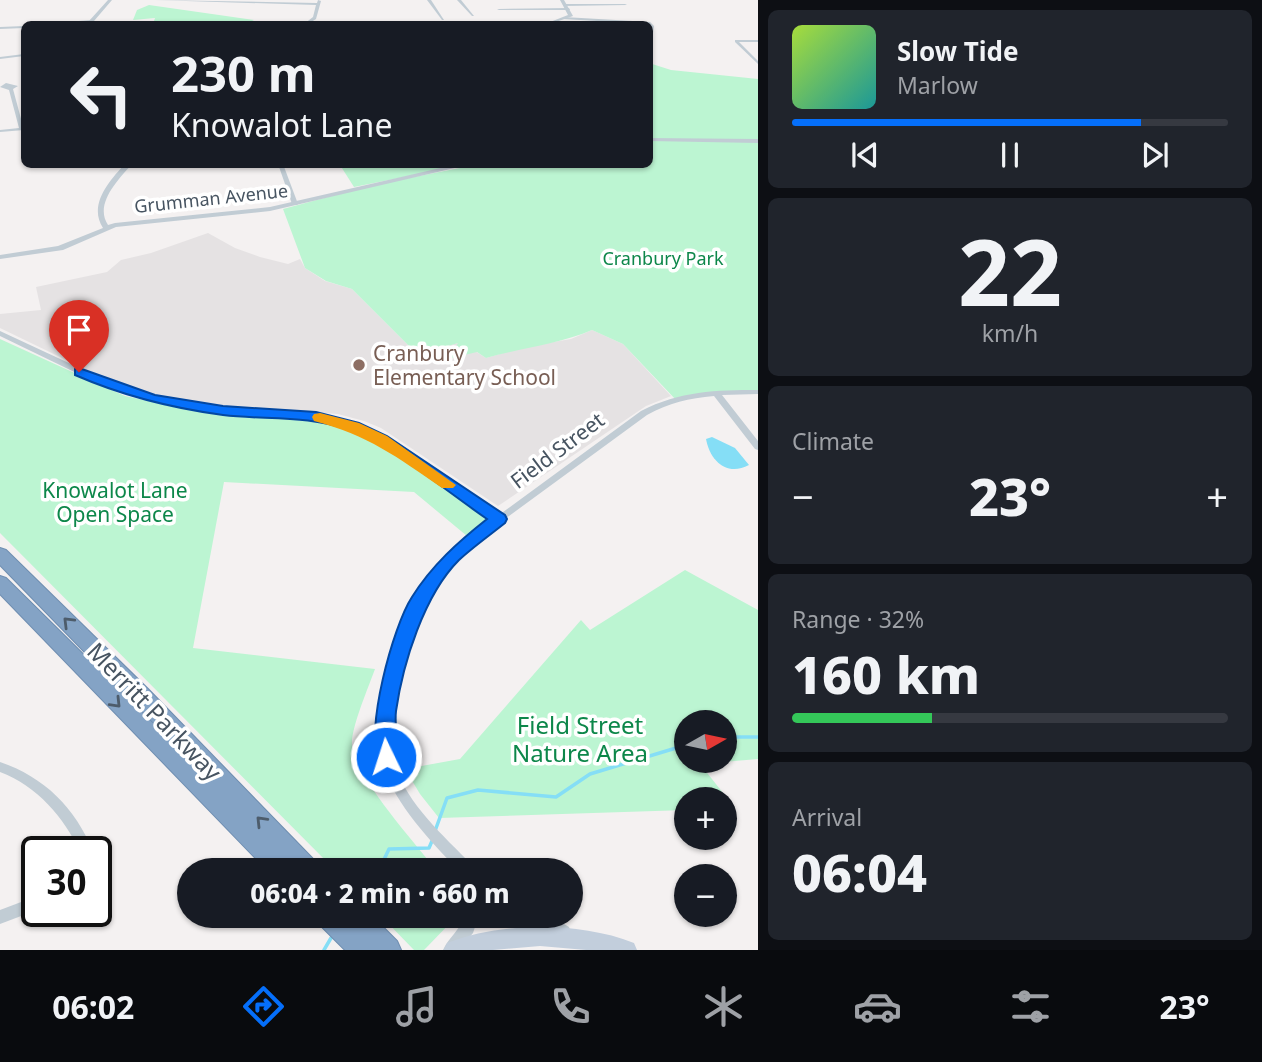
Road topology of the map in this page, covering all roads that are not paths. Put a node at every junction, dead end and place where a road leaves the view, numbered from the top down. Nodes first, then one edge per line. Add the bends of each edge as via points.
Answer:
1 (110, 0) edge
2 (157, 0) edge
3 (429, 0) edge
4 (459, 0) edge
5 (520, 0) edge
6 (318, 1) edge
7 (563, 2) edge
8 (625, 5) dead end
9 (524, 6) dead end
10 (499, 9) dead end
11 (569, 9) junction
12 (473, 15) dead end
13 (443, 19) dead end
14 (564, 19) junction
15 (94, 21) edge
16 (311, 21) edge
17 (557, 21) edge
18 (606, 21) edge
19 (21, 27) edge
20 (0, 28) edge
21 (758, 41) edge
22 (21, 55) edge
23 (0, 58) edge
24 (758, 63) edge
25 (10, 89) dead end
26 (21, 123) edge
27 (21, 129) edge
28 (0, 131) edge
29 (653, 139) edge
30 (758, 141) edge
31 (125, 168) edge
32 (282, 168) edge
33 (451, 168) edge
34 (295, 204) junction
35 (106, 227) junction
36 (0, 257) edge
37 (0, 333) edge
38 (758, 391) edge
39 (716, 393) junction
40 (758, 447) edge
41 (499, 519) junction
42 (0, 554) edge
43 (0, 583) edge
44 (0, 767) edge
45 (81, 836) edge
46 (272, 858) edge
47 (297, 858) edge
48 (456, 858) edge
49 (21, 909) edge
50 (0, 918) edge
51 (347, 928) edge
52 (363, 928) edge
53 (468, 928) edge
54 (559, 928) edge
55 (575, 937) junction
56 (379, 950) edge
57 (452, 950) edge
58 (627, 950) edge

1 - 15 street
2 - 6 street
3 - 13 street
4 - 12 street
5 - 9 street
6 - 16 street
7 - 8 street
7 - 11 street
10 - 11 street
11 - 14 street via 571,16
14 - 17 street
14 - 18 street
19 - 20 street
21 - 24 street via 736,41
22 - 23 street
25 - 26 street
27 - 28 street
29 - 30 street
31 - 35 street via 99,210
32 - 34 street
33 - 34 street, Grumman Avenue
34 - 35 street, Grumman Avenue
35 - 36 street, Grumman Avenue via 60,248
37 - 41 street via 93,378 153,399 316,417 354,426 389,444
38 - 39 street, Field Street
39 - 40 street
39 - 41 street, Field Street via 688,394 653,407
41 - 48 street, Field Street via 452,557 422,594 386,710 384,744 391,770 408,800
47 -> 42 highway, Merritt Parkway
43 -> 46 highway, Merritt Parkway
44 - 45 street via 41,787
49 - 50 street
51 - 56 highway
52 - 56 highway
53 - 57 street
54 - 55 street
55 - 57 main road via 506,937
55 - 58 main road

